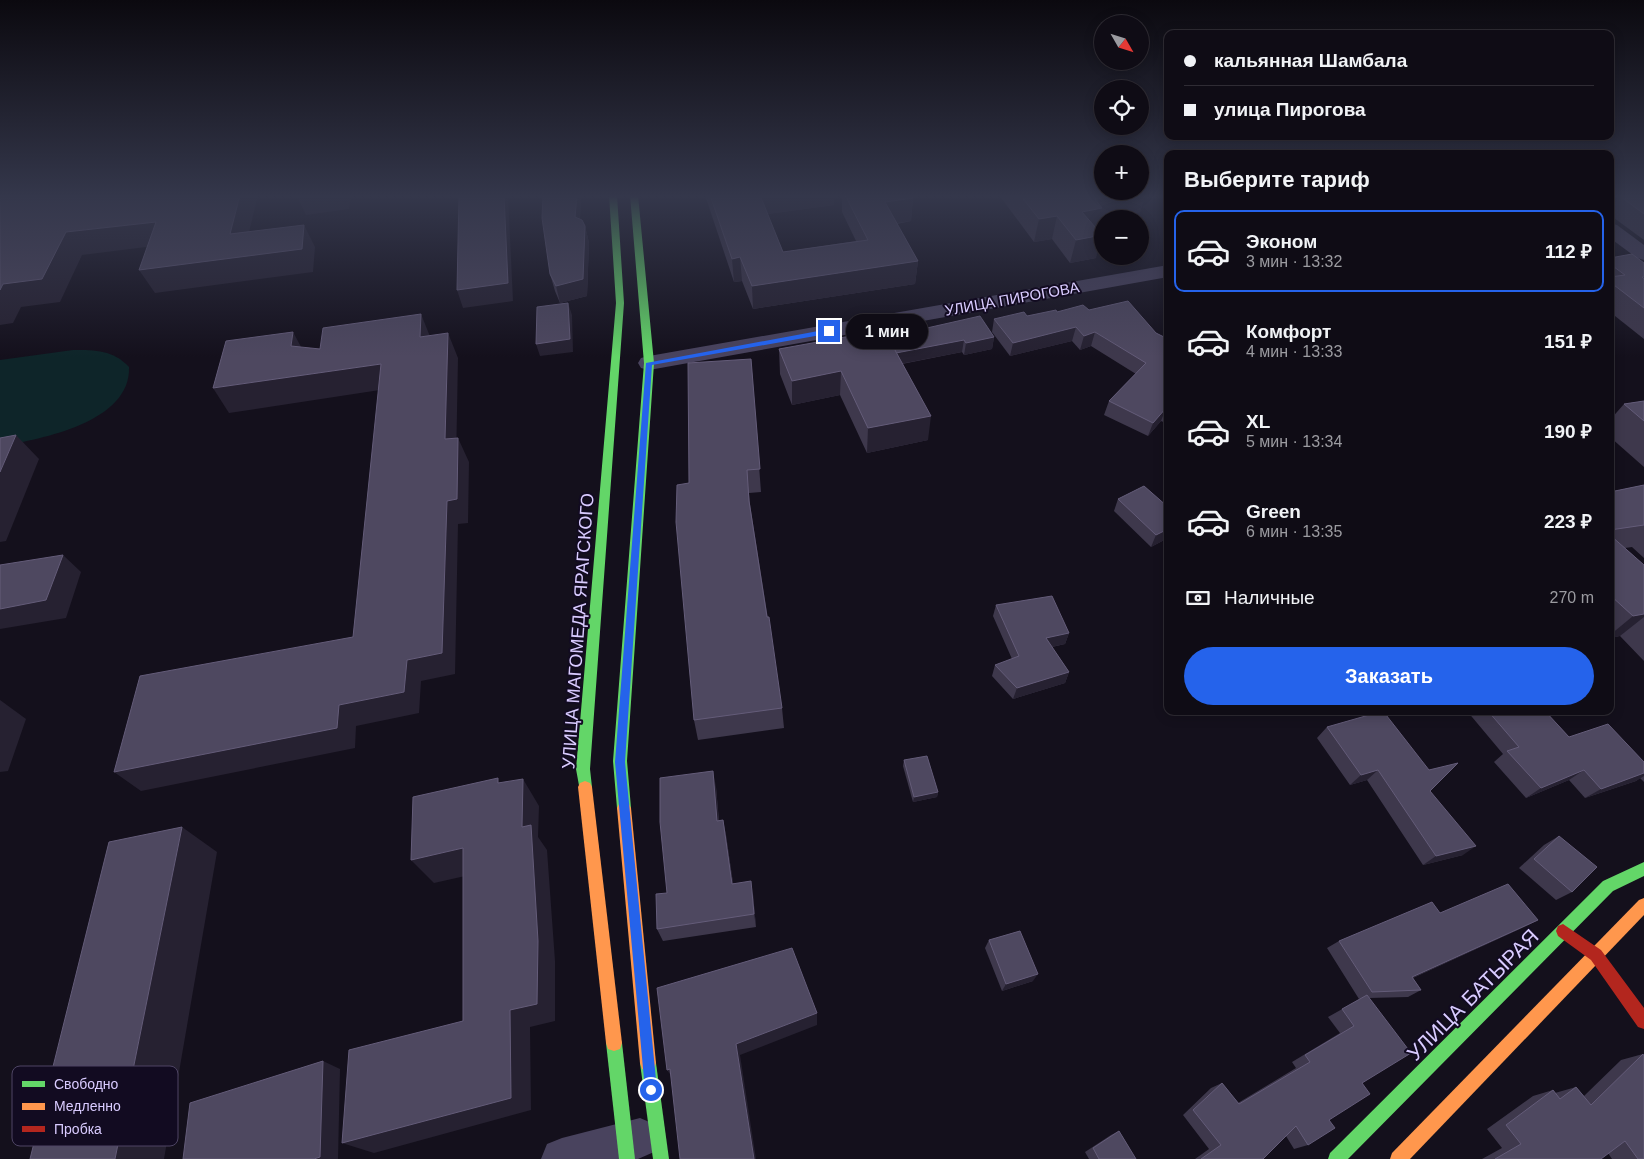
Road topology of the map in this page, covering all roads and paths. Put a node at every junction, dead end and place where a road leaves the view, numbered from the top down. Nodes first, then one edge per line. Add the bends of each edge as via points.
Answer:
1 (617, 249) edge
2 (638, 249) edge
3 (1164, 272) edge
4 (649, 363) junction
5 (1644, 868) edge
6 (1644, 906) edge
7 (1565, 929) junction
8 (1599, 952) junction
9 (1644, 1006) edge
10 (1644, 1021) edge
11 (643, 1148) edge
12 (562, 1159) edge
13 (1336, 1159) edge
14 (1398, 1159) edge

1 - 11 main road, УЛИЦА МАГОМЕДА ЯРАГСКОГО via 620,303 583,769
2 - 4 main road
3 - 4 street, УЛИЦА ПИРОГОВА
4 - 11 main road via 620,762 651,1090
5 - 7 main road, УЛИЦА БАТЫРАЯ via 1608,886
6 - 8 main road
7 - 8 main road
7 - 13 main road, УЛИЦА БАТЫРАЯ
8 - 9 main road
8 - 10 main road
8 - 14 main road
11 - 12 street

